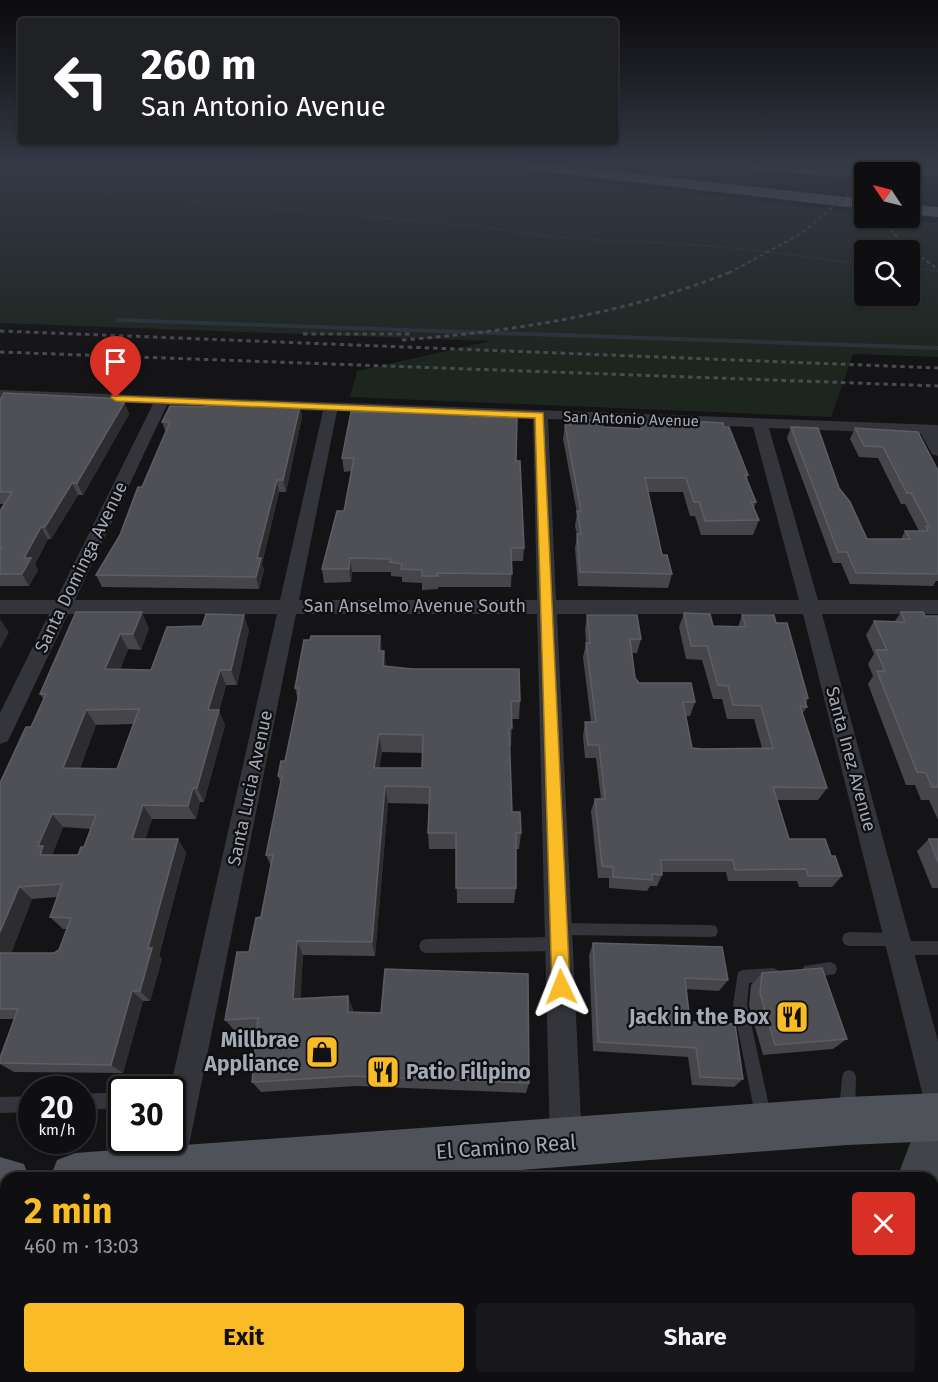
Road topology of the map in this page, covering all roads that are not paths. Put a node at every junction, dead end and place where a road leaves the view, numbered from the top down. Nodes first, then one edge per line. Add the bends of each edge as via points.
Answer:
1 (0, 394) edge
2 (162, 400) junction
3 (331, 406) junction
4 (540, 415) junction
5 (760, 424) junction
6 (932, 430) edge
7 (938, 451) edge
8 (290, 606) junction
9 (549, 606) junction
10 (0, 607) edge
11 (62, 607) junction
12 (938, 607) edge
13 (811, 608) junction
14 (0, 735) edge
15 (711, 931) dead end
16 (559, 936) junction
17 (849, 939) dead end
18 (900, 944) junction
19 (426, 946) dead end
20 (938, 948) edge
21 (830, 969) dead end
22 (183, 1076) edge
23 (938, 1096) edge
24 (18, 1104) edge
25 (0, 1105) edge
26 (938, 1117) edge
27 (766, 1128) junction
28 (938, 1128) edge
29 (566, 1143) junction
30 (170, 1154) edge
31 (168, 1170) junction
32 (145, 1172) edge
33 (922, 1172) edge

1 - 2 street, San Antonio Avenue
2 - 3 street, San Antonio Avenue
2 - 11 street, Santa Dominga Avenue
3 - 4 street, San Antonio Avenue
3 - 8 street, Santa Lucia Avenue
4 - 5 street, San Antonio Avenue
4 - 9 street
5 - 6 street, San Antonio Avenue
5 - 13 street, Santa Inez Avenue
6 - 7 street
8 - 9 street, San Anselmo Avenue South
8 - 11 street, San Anselmo Avenue South
8 - 22 street, Santa Lucia Avenue
9 - 13 street, San Anselmo Avenue South
9 - 16 street
10 - 11 street, San Anselmo Avenue South
11 - 14 street, Santa Dominga Avenue
12 - 13 street, San Anselmo Avenue South
13 - 18 street, Santa Inez Avenue
15 - 16 lane
16 - 19 lane
16 - 29 street
17 - 18 lane
18 - 20 lane
18 - 23 street, Santa Inez Avenue
21 - 27 lane via 743,978 740,1005
24 - 25 lane
26 - 27 main road, El Camino Real via 848,1099
27 - 29 main road, El Camino Real
28 - 33 main road
29 - 31 main road, El Camino Real
30 - 31 street, Santa Lucia Avenue
31 - 32 main road, El Camino Real

